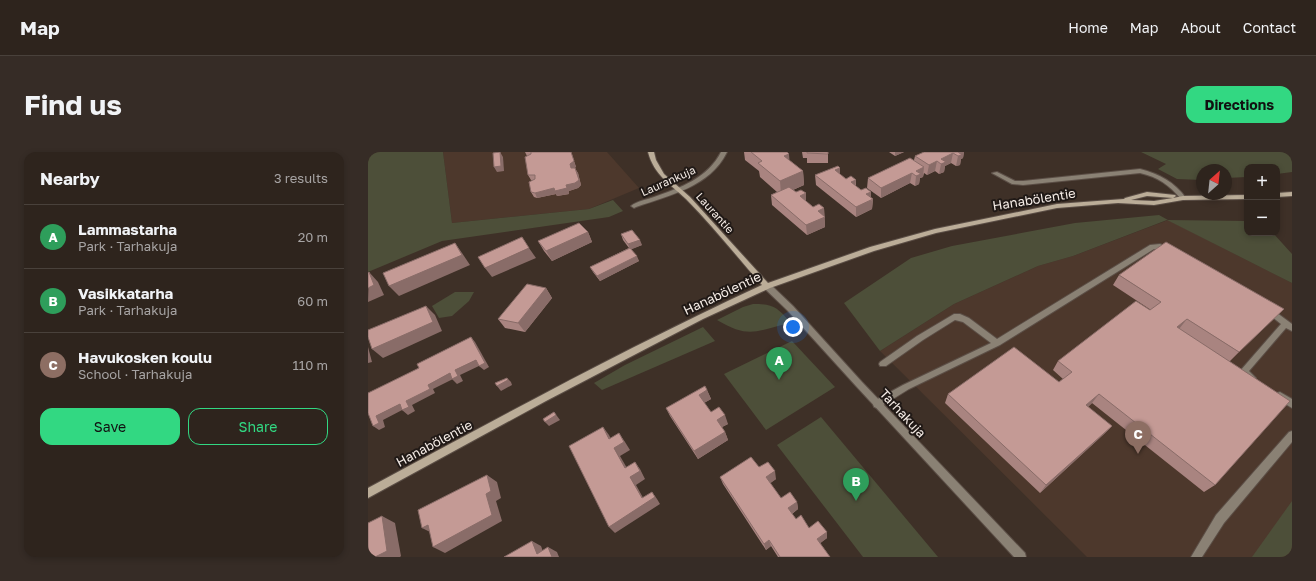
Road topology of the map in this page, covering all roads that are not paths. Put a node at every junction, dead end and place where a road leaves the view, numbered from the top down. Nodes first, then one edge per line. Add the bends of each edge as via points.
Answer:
1 (651, 152) edge
2 (724, 152) edge
3 (995, 173) dead end
4 (678, 189) junction
5 (1292, 194) edge
6 (1280, 195) edge
7 (1244, 197) edge
8 (1183, 198) junction
9 (634, 206) dead end
10 (1175, 255) edge
11 (767, 286) junction
12 (1259, 304) edge
13 (1289, 326) edge
14 (997, 343) junction
15 (883, 364) dead end
16 (1259, 383) edge
17 (1272, 390) edge
18 (877, 404) junction
19 (1292, 404) edge
20 (1292, 435) edge
21 (368, 493) edge
22 (1021, 557) edge
23 (1196, 557) edge

1 - 4 main road, Laurantie via 662,175
2 - 4 street, Laurankuja via 712,171 698,181
3 - 8 street via 1014,183 1023,183 1140,171 1156,174 1164,179
4 - 9 street, Laurankuja
4 - 11 main road, Laurantie
5 - 6 main road
7 - 8 main road, Hanabölentie
8 - 11 main road, Hanabölentie via 1154,203 1118,201 1057,206 935,231 872,249
10 - 14 street via 1160,246 1152,246
11 - 18 street, Tarhakuja
11 - 21 main road, Hanabölentie via 626,355
12 - 13 street
13 - 16 street via 1244,370
14 - 15 street via 966,320 954,316
14 - 18 street via 906,387
17 - 19 street
18 - 22 street, Tarhakuja
20 - 23 street via 1220,519

